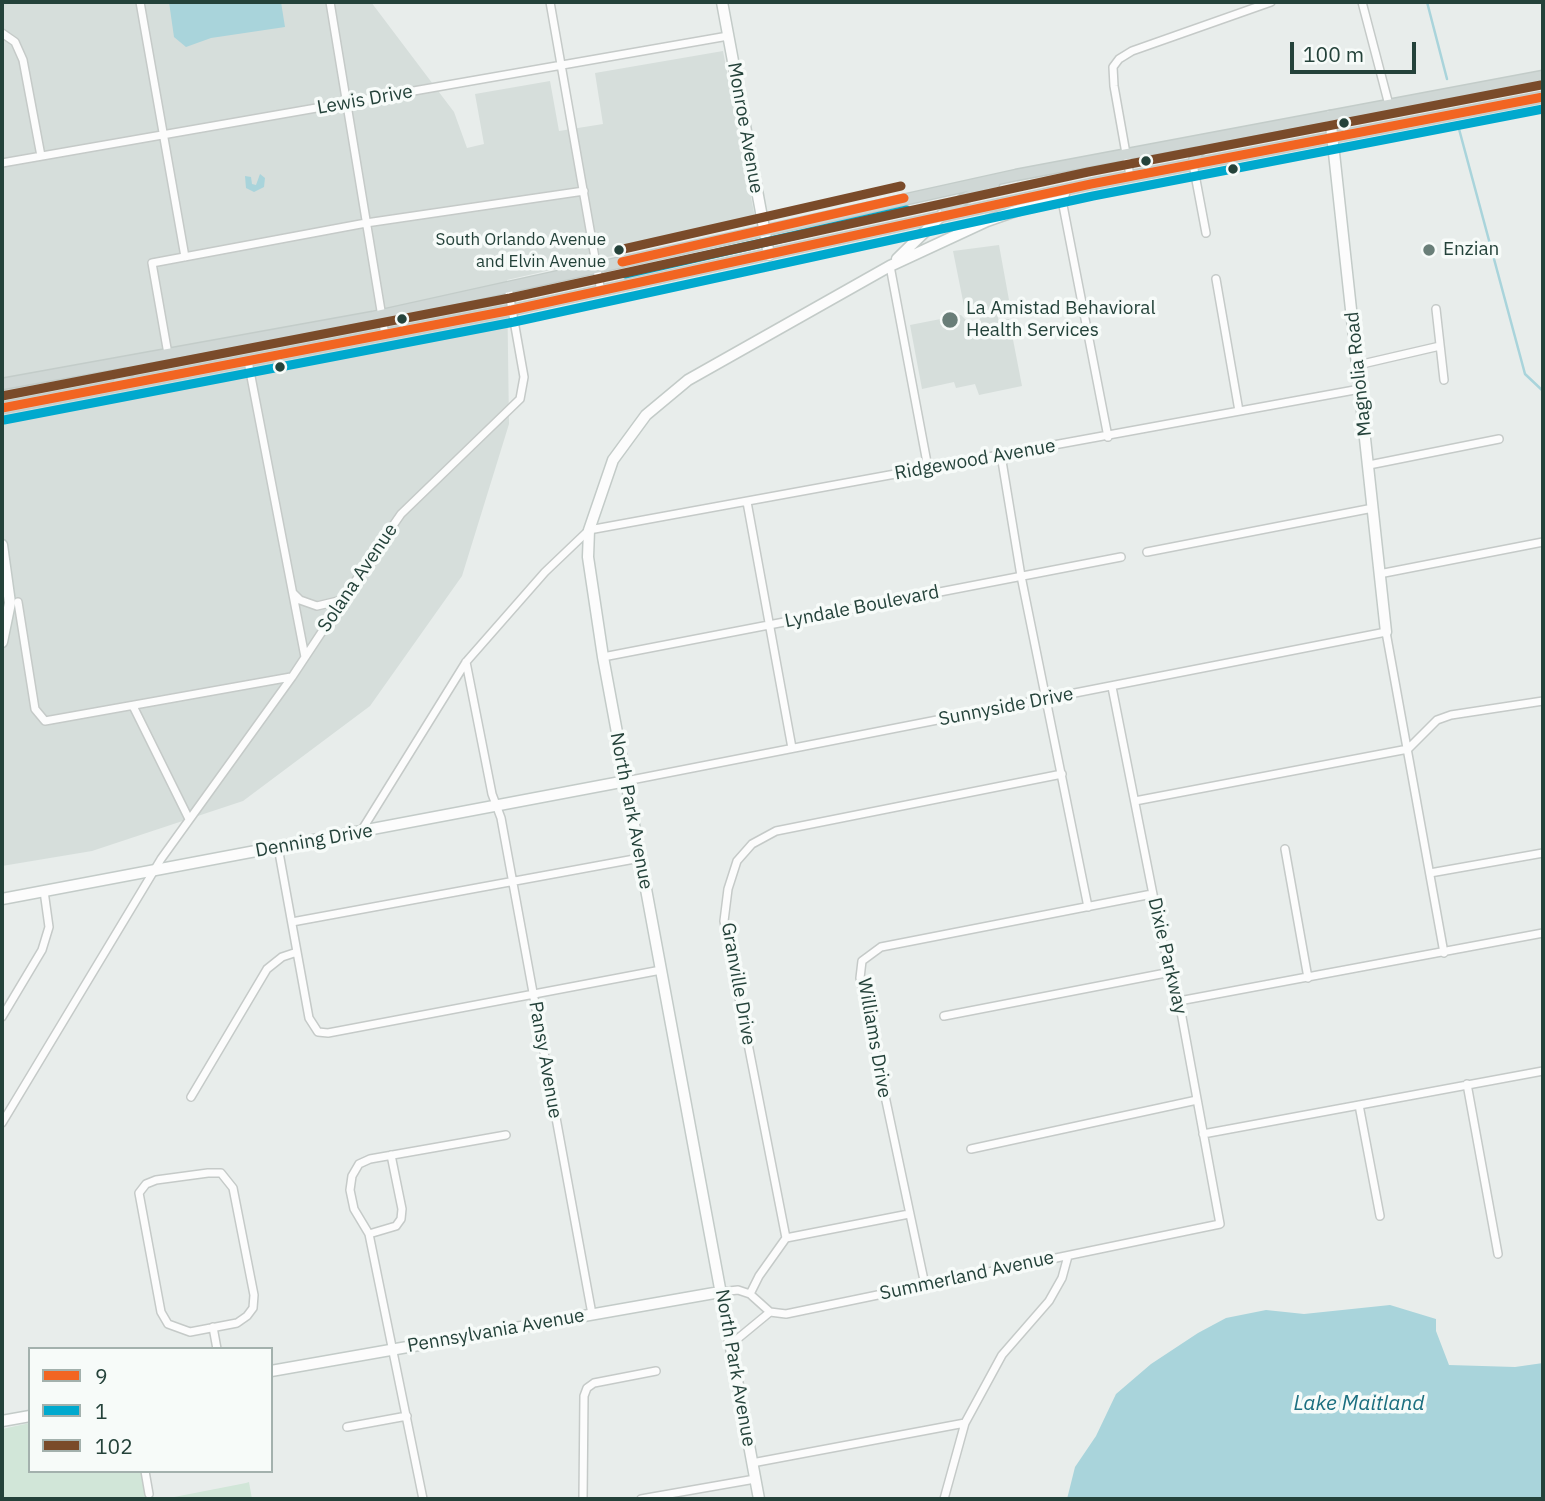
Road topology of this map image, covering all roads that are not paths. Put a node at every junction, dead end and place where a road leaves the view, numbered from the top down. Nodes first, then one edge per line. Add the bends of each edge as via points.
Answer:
1 (140, 2) edge
2 (330, 2) edge
3 (550, 2) edge
4 (722, 2) edge
5 (1271, 2) edge
6 (1362, 2) edge
7 (2, 33) edge
8 (728, 36) junction
9 (561, 66) junction
10 (1543, 76) edge
11 (1543, 97) edge
12 (348, 102) junction
13 (1390, 105) junction
14 (1329, 116) junction
15 (163, 134) junction
16 (1221, 136) junction
17 (1334, 138) junction
18 (1126, 153) junction
19 (41, 156) junction
20 (2, 163) edge
21 (1193, 164) junction
22 (1016, 174) junction
23 (1130, 176) junction
24 (1091, 184) junction
25 (584, 191) junction
26 (1060, 195) junction
27 (942, 215) junction
28 (366, 223) junction
29 (764, 230) junction
30 (1206, 233) dead end
31 (769, 255) junction
32 (185, 257) junction
33 (890, 266) junction
34 (596, 268) junction
35 (1216, 279) dead end
36 (508, 287) junction
37 (601, 292) junction
38 (1436, 309) dead end
39 (512, 310) junction
40 (382, 315) junction
41 (385, 335) junction
42 (1440, 346) junction
43 (168, 354) junction
44 (150, 358) junction
45 (248, 361) junction
46 (1358, 365) junction
47 (1444, 380) dead end
48 (2, 384) edge
49 (118, 384) junction
50 (1360, 390) junction
51 (2, 408) edge
52 (1239, 411) junction
53 (1108, 437) junction
54 (1499, 439) dead end
55 (1001, 455) junction
56 (1369, 465) junction
57 (928, 468) junction
58 (747, 502) junction
59 (1373, 508) junction
60 (589, 530) junction
61 (1543, 542) edge
62 (2, 545) edge
63 (1147, 552) dead end
64 (1121, 556) dead end
65 (1380, 575) junction
66 (1021, 576) junction
67 (5, 583) edge
68 (292, 592) junction
69 (344, 599) junction
70 (18, 602) dead end
71 (768, 625) junction
72 (1386, 632) junction
73 (2, 642) edge
74 (603, 657) junction
75 (305, 658) junction
76 (466, 662) junction
77 (292, 677) junction
78 (1112, 687) junction
79 (1047, 699) junction
80 (1543, 701) edge
81 (133, 706) junction
82 (792, 748) junction
83 (1408, 749) junction
84 (1062, 774) junction
85 (626, 781) junction
86 (1135, 801) junction
87 (496, 807) junction
88 (189, 819) junction
89 (360, 833) junction
90 (278, 847) junction
91 (1285, 849) dead end
92 (1543, 853) edge
93 (640, 858) junction
94 (154, 871) junction
95 (1430, 873) junction
96 (513, 881) junction
97 (44, 891) junction
98 (1152, 894) junction
99 (2, 899) edge
100 (1088, 907) junction
101 (292, 922) junction
102 (1543, 933) edge
103 (298, 952) junction
104 (1444, 953) junction
105 (661, 970) junction
106 (1171, 972) junction
107 (1308, 978) junction
108 (534, 994) junction
109 (1179, 1001) junction
110 (944, 1016) dead end
111 (2, 1017) edge
112 (1543, 1071) edge
113 (1467, 1084) junction
114 (191, 1097) dead end
115 (1197, 1100) junction
116 (1359, 1105) junction
117 (2, 1123) edge
118 (1203, 1134) junction
119 (506, 1135) dead end
120 (971, 1149) dead end
121 (391, 1155) junction
122 (909, 1214) junction
123 (1380, 1216) dead end
124 (1220, 1224) joint
125 (369, 1234) junction
126 (786, 1238) junction
127 (1498, 1254) dead end
128 (1068, 1256) junction
129 (925, 1285) junction
130 (720, 1292) junction
131 (750, 1294) junction
132 (770, 1312) junction
133 (592, 1314) junction
134 (213, 1327) junction
135 (730, 1345) junction
136 (217, 1347) edge
137 (392, 1349) junction
138 (273, 1371) edge
139 (656, 1371) dead end
140 (28, 1416) edge
141 (407, 1416) junction
142 (2, 1421) edge
143 (965, 1423) junction
144 (347, 1427) dead end
145 (752, 1463) junction
146 (145, 1473) edge
147 (755, 1479) junction
148 (149, 1494) dead end
149 (687, 1496) edge
150 (423, 1499) edge
151 (583, 1499) edge
152 (641, 1499) edge
153 (759, 1499) edge
154 (944, 1499) edge

1 - 15 street
2 - 12 street
3 - 9 street
4 - 8 street, Monroe Avenue
5 - 18 street via 1119,59 1113,67 1114,86
6 - 13 street
7 - 19 street via 15,42 23,60
8 - 9 street, Lewis Drive
8 - 29 street, Monroe Avenue
9 - 12 street, Lewis Drive
9 - 25 street
10 - 13 main road
11 - 17 main road
12 - 15 street, Lewis Drive
12 - 28 street
13 - 14 main road
14 - 16 main road
14 - 17 street, Magnolia Road
15 - 19 street, Lewis Drive
15 - 32 street
16 - 18 main road
16 - 21 main road via 1196,152
17 - 21 main road
17 - 46 street, Magnolia Road
18 - 22 main road
18 - 23 street
19 - 20 street, Lewis Drive
21 - 23 main road
21 - 30 street
22 - 27 main road via 965,198
22 - 29 main road
23 - 24 main road
24 - 26 street, North Park Avenue
24 - 27 main road
25 - 28 street
25 - 34 street
26 - 33 street, North Park Avenue via 987,221
26 - 53 street
27 - 31 main road
27 - 33 street, North Park Avenue
28 - 32 street
28 - 40 street
29 - 31 street, Monroe Avenue
29 - 34 main road
31 - 37 main road
32 - 43 street via 152,263
33 - 57 street
33 - 60 street, North Park Avenue via 688,380 653,408 613,460
34 - 36 main road
34 - 37 street
35 - 52 street
36 - 39 street, Solana Avenue
36 - 40 main road
37 - 39 main road
38 - 42 street
39 - 41 main road
39 - 69 street, Solana Avenue via 524,377 520,400 401,514
40 - 41 street
40 - 43 main road
41 - 45 main road
42 - 46 street
42 - 47 street
43 - 44 main road
44 - 48 main road
44 - 49 main road via 122,375
45 - 49 main road
45 - 68 street
46 - 50 street, Magnolia Road
49 - 51 main road
50 - 52 street, Ridgewood Avenue
50 - 56 street, Magnolia Road
52 - 53 street, Ridgewood Avenue
53 - 55 street, Ridgewood Avenue
54 - 56 street
55 - 57 street, Ridgewood Avenue
55 - 66 street
56 - 59 street, Magnolia Road
57 - 58 street, Ridgewood Avenue
58 - 60 street, Ridgewood Avenue
58 - 71 street
59 - 63 street
59 - 65 street, Magnolia Road
60 - 74 street, North Park Avenue via 589,567
60 - 76 street via 545,572
61 - 65 street
62 - 67 street
64 - 66 street, Lyndale Boulevard
65 - 72 street, Magnolia Road
66 - 71 street, Lyndale Boulevard
66 - 79 street
67 - 73 street via 9,618
68 - 69 street via 317,606
68 - 75 street
69 - 75 street, Solana Avenue
70 - 81 street via 41,719 49,722
71 - 74 street, Lyndale Boulevard
71 - 82 street
72 - 78 street, Sunnyside Drive
72 - 83 street
74 - 85 street, North Park Avenue
75 - 77 street, Solana Avenue
76 - 87 street, Pansy Avenue
76 - 89 street
77 - 81 street
77 - 88 street, Solana Avenue
78 - 79 street, Sunnyside Drive
78 - 86 street, Dixie Parkway
79 - 82 street, Sunnyside Drive
79 - 84 street
80 - 83 street via 1451,715 1437,720
81 - 88 street
82 - 85 street, Sunnyside Drive
83 - 86 street
83 - 95 street
84 - 100 street
84 - 126 street, Granville Drive via 776,831 752,844 737,861 727,889 724,921
85 - 87 street, Denning Drive
85 - 93 street, North Park Avenue
86 - 98 street, Dixie Parkway
87 - 89 street, Denning Drive
87 - 96 street, Pansy Avenue
88 - 94 street, Solana Avenue
89 - 90 street, Denning Drive
90 - 94 street, Denning Drive
90 - 101 street
91 - 107 street
92 - 95 street
93 - 96 street
93 - 105 street, North Park Avenue
94 - 97 street, Denning Drive
94 - 117 street, Solana Avenue
95 - 104 street
96 - 101 street
96 - 108 street, Pansy Avenue
97 - 99 street, Denning Drive
97 - 111 street via 49,927 42,950
98 - 100 street, Williams Drive
98 - 106 street, Dixie Parkway
100 - 122 street, Williams Drive via 881,947 862,961 860,978
101 - 103 street
102 - 104 street
103 - 108 street via 309,1018 318,1032
103 - 114 street via 267,969
104 - 107 street
105 - 108 street
105 - 130 street, North Park Avenue
106 - 109 street, Dixie Parkway
106 - 110 street
107 - 109 street
108 - 133 street, Pansy Avenue
109 - 115 street, Dixie Parkway
112 - 113 street
113 - 116 street
113 - 127 street
115 - 118 street, Dixie Parkway
115 - 120 street
116 - 118 street
116 - 123 street
118 - 124 street, Dixie Parkway
119 - 121 street
121 - 125 street via 401,1219 396,1226
121 - 125 street via 359,1164 352,1176 354,1209
122 - 126 street
122 - 129 street, Williams Drive
124 - 128 street, Summerland Avenue
125 - 137 street
126 - 131 street
128 - 129 street, Summerland Avenue
128 - 143 street via 1049,1301 1002,1355
129 - 132 street, Summerland Avenue via 786,1314
130 - 131 street
130 - 133 street, Pennsylvania Avenue
130 - 135 street, North Park Avenue
131 - 132 street
132 - 135 street
133 - 137 street, Pennsylvania Avenue
134 - 134 street via 237,1322 253,1308 233,1188 221,1173 146,1184 139,1200 161,1312 168,1324 179,1329 190,1332
134 - 136 street
135 - 145 street, North Park Avenue
137 - 138 street, Pennsylvania Avenue
137 - 141 street
139 - 151 street via 587,1388
140 - 142 street
141 - 144 street
141 - 150 street
143 - 145 street
143 - 154 street
145 - 147 street, North Park Avenue
146 - 148 street
147 - 149 street
147 - 153 street, North Park Avenue
149 - 152 street

